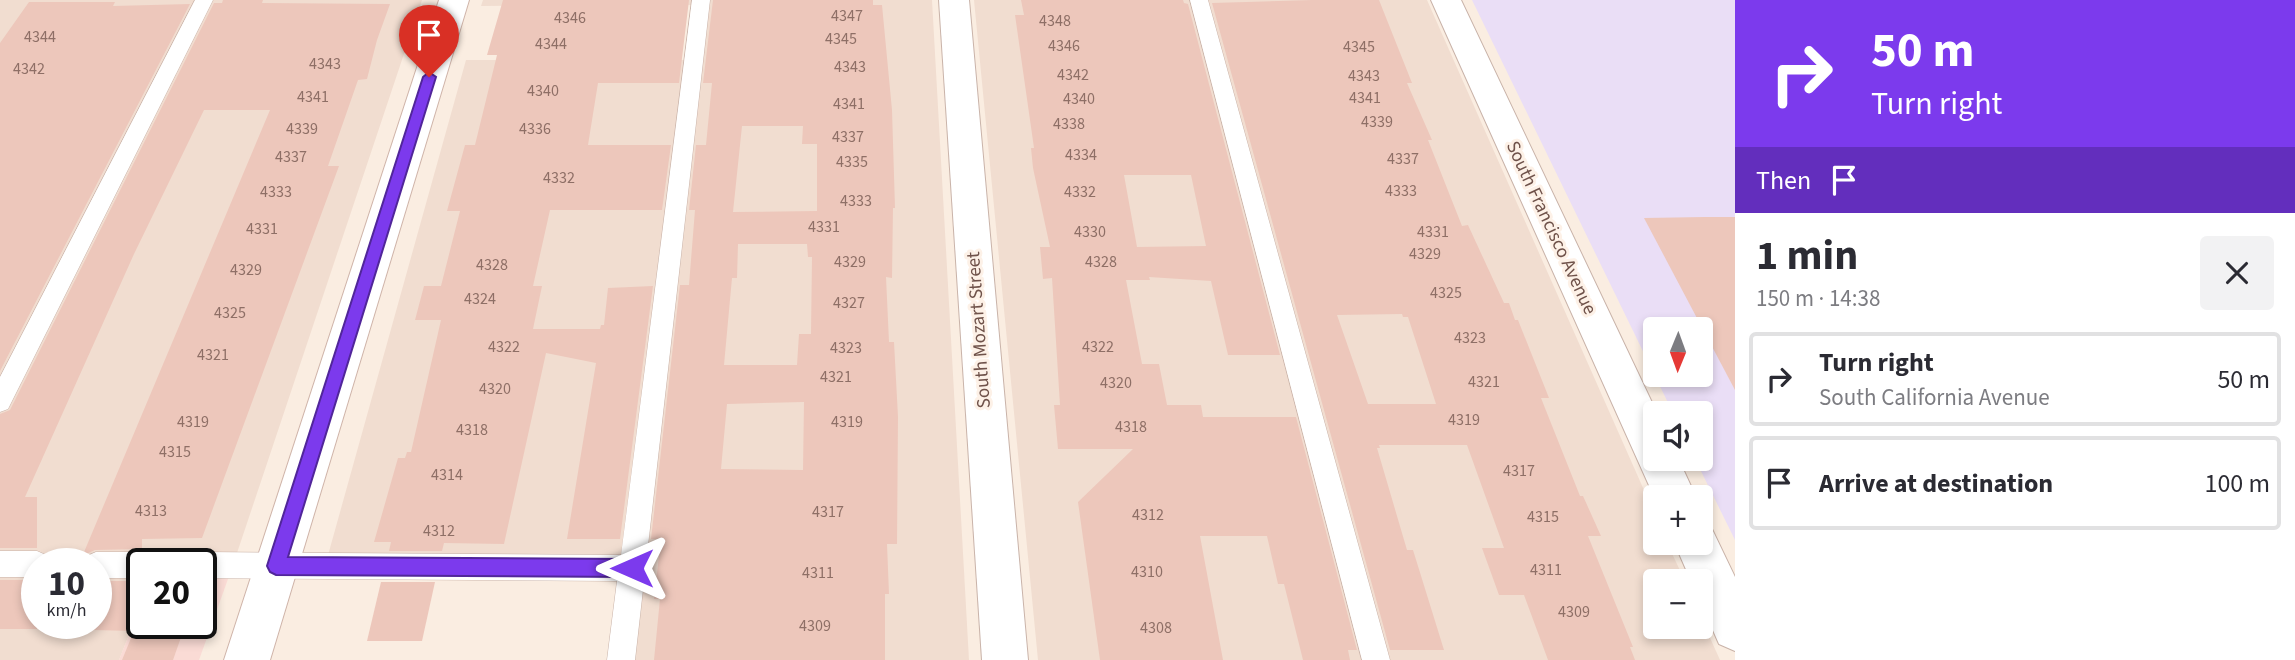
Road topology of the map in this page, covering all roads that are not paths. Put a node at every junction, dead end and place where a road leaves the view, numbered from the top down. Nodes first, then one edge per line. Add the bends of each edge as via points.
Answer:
1 (204, 0) edge
2 (454, 0) edge
3 (701, 0) edge
4 (954, 0) edge
5 (1199, 0) edge
6 (1446, 0) edge
7 (0, 401) edge
8 (1643, 429) edge
9 (1702, 555) edge
10 (0, 564) edge
11 (21, 565) edge
12 (217, 565) edge
13 (276, 566) junction
14 (632, 568) junction
15 (1735, 628) edge
16 (247, 660) edge
17 (621, 660) edge
18 (1004, 660) edge
19 (1376, 660) edge

1 - 7 lane
2 - 13 street
3 - 14 lane
4 - 18 street, South Mozart Street
5 - 19 lane
6 - 8 street, South Francisco Avenue
9 - 15 street
10 - 11 lane
12 - 13 lane
13 - 14 lane
13 - 16 street
14 - 17 lane

